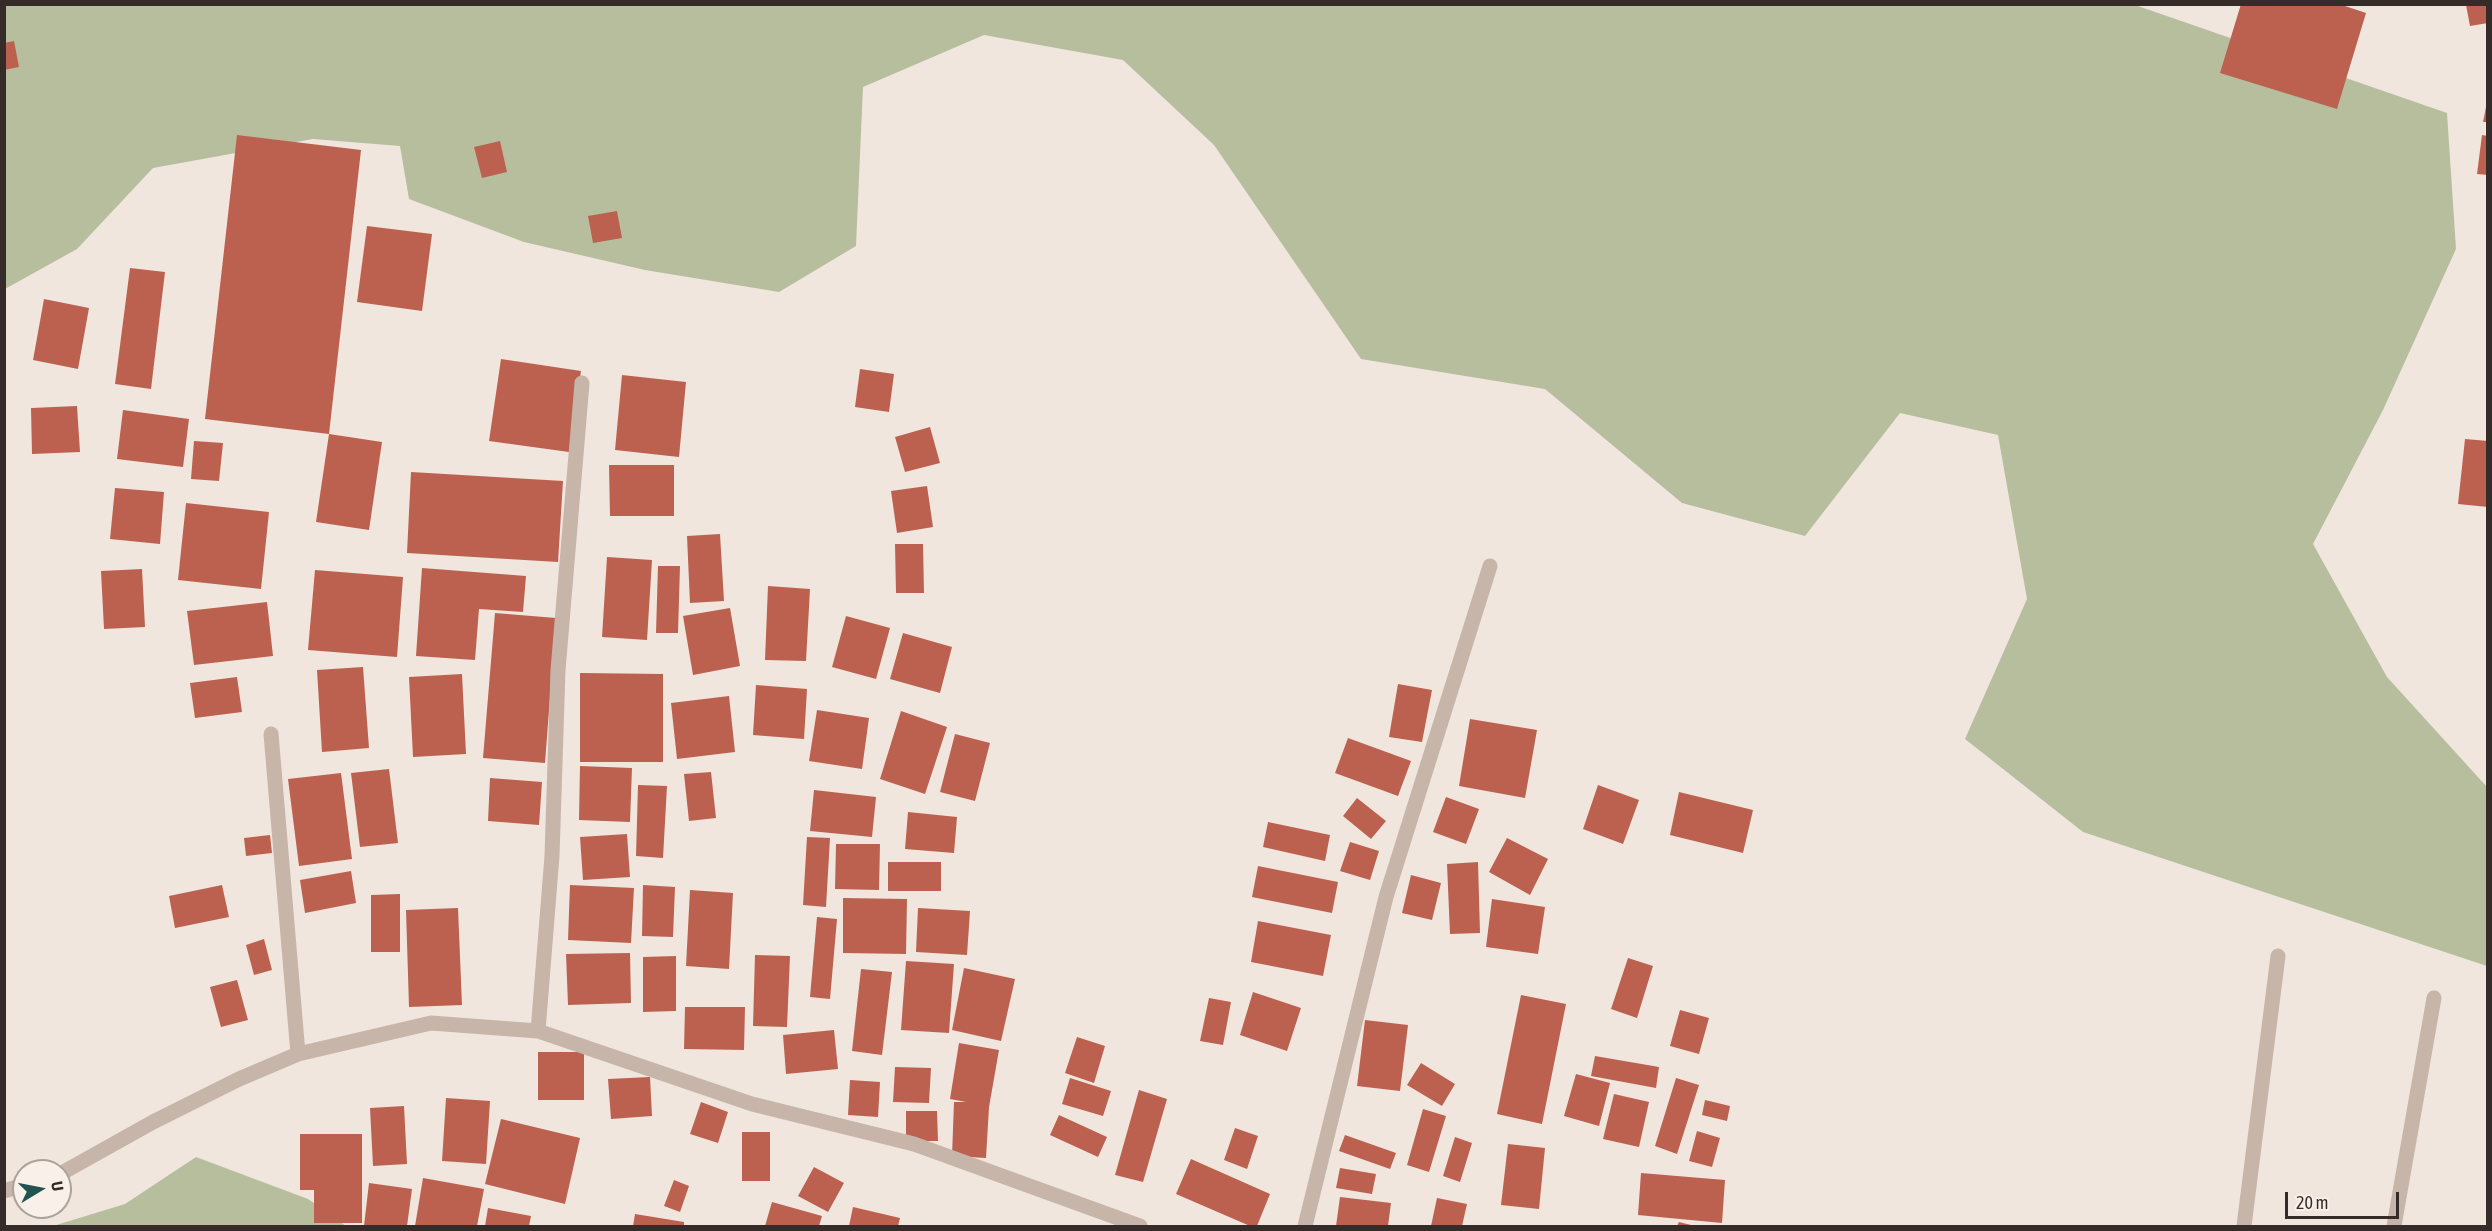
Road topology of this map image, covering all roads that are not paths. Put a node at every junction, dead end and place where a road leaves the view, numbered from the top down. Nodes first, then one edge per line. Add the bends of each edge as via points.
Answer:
1 (582, 383) dead end
2 (1490, 566) dead end
3 (272, 734) dead end
4 (2278, 956) dead end
5 (2434, 998) dead end
6 (538, 1031) junction
7 (298, 1054) junction
8 (72, 1168) edge
9 (1140, 1227) edge
10 (1305, 1227) edge
11 (2244, 1227) edge
12 (2394, 1227) edge

1 - 6 street via 558,670 552,856
2 - 10 street via 1386,897
3 - 7 street
4 - 11 street
5 - 12 street
6 - 7 street via 431,1023
6 - 9 street via 752,1104 914,1144
7 - 8 street via 217,1090

